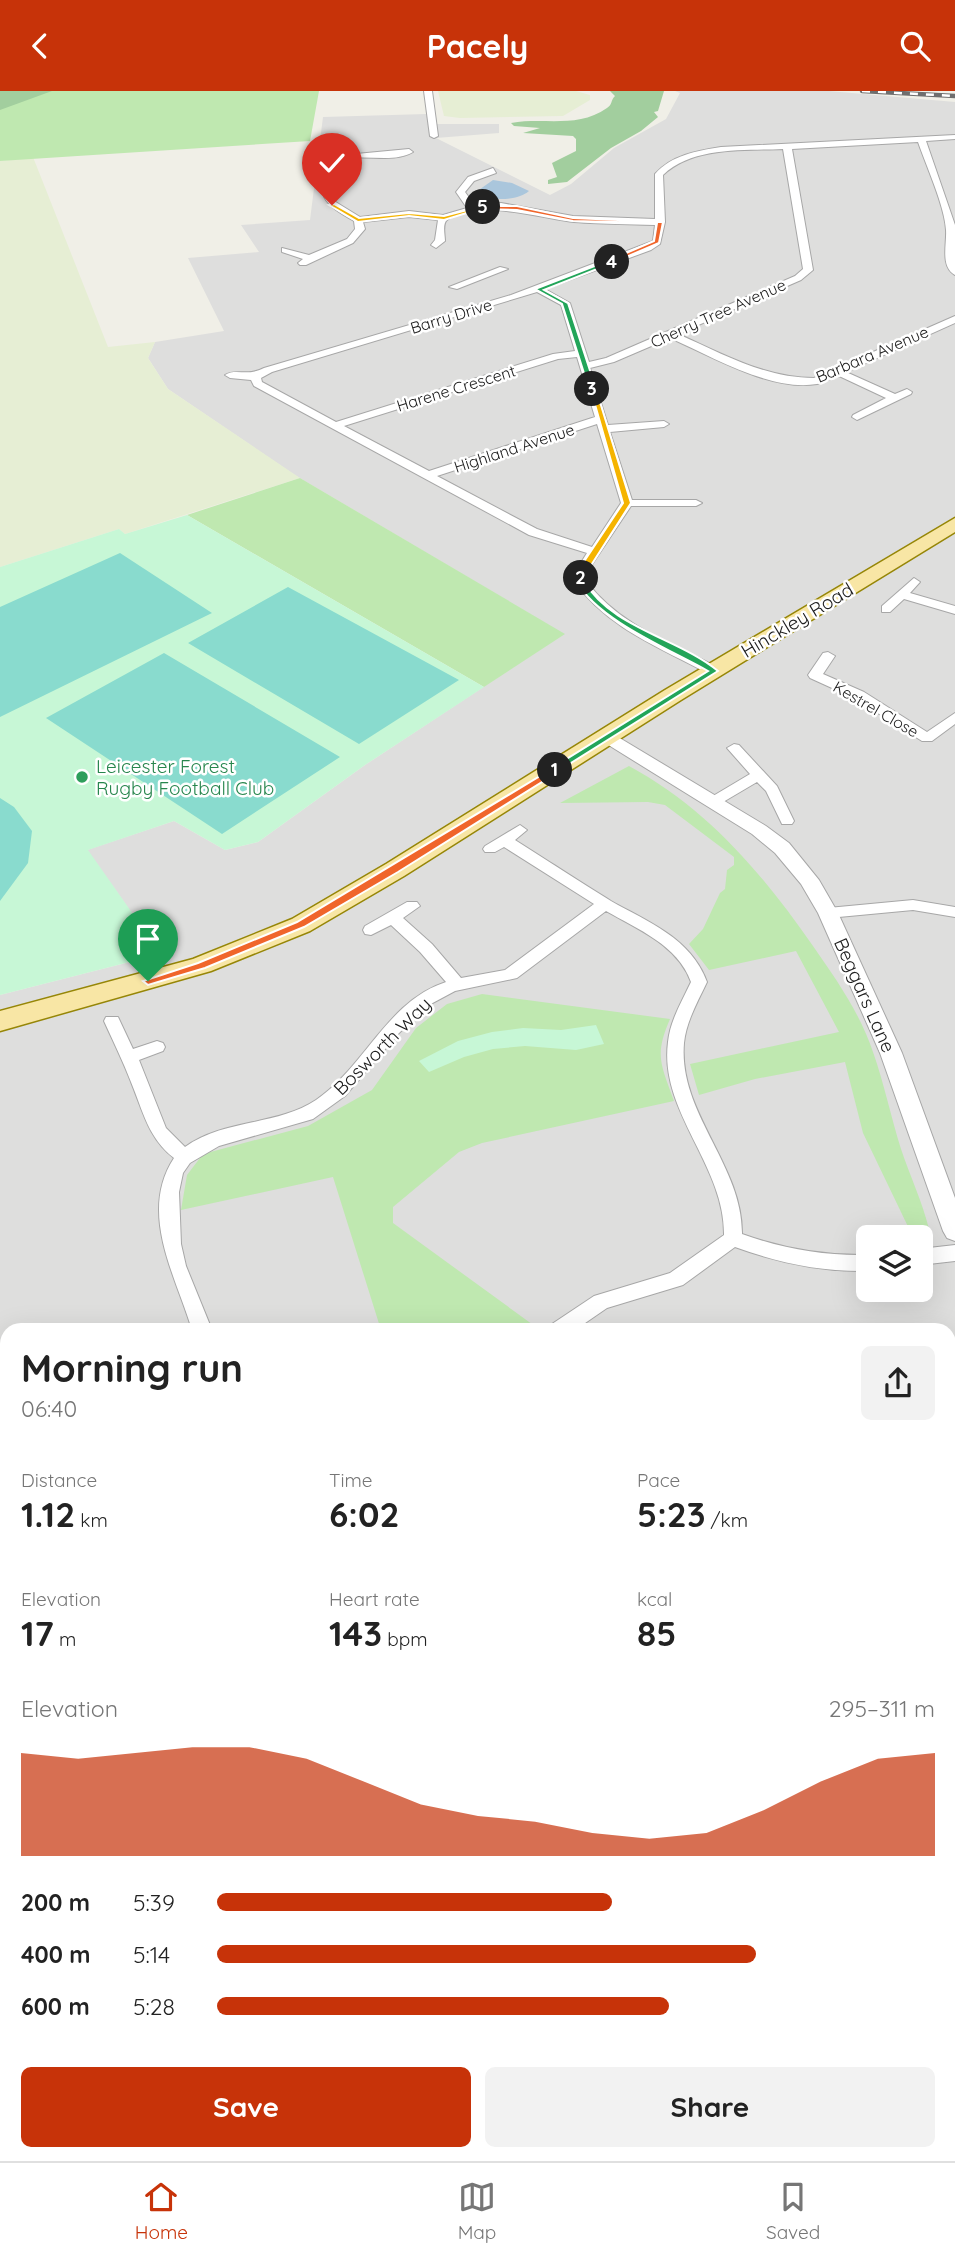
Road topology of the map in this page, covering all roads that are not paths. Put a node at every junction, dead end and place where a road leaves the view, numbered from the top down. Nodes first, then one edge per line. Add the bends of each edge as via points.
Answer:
1 (428, 91) edge
2 (434, 136) dead end
3 (955, 137) edge
4 (921, 138) junction
5 (787, 146) junction
6 (409, 152) dead end
7 (493, 171) dead end
8 (473, 209) junction
9 (444, 218) junction
10 (358, 220) junction
11 (660, 222) junction
12 (953, 227) edge
13 (436, 245) dead end
14 (285, 250) dead end
15 (503, 269) dead end
16 (955, 272) edge
17 (479, 278) junction
18 (491, 284) dead end
19 (454, 287) dead end
20 (538, 289) junction
21 (503, 291) dead end
22 (514, 297) junction
23 (955, 319) edge
24 (670, 334) junction
25 (583, 360) junction
26 (838, 372) junction
27 (230, 375) dead end
28 (255, 377) junction
29 (907, 392) dead end
30 (895, 398) junction
31 (857, 417) dead end
32 (602, 424) junction
33 (664, 424) dead end
34 (333, 426) junction
35 (426, 477) junction
36 (627, 503) junction
37 (696, 504) dead end
38 (955, 524) edge
39 (595, 552) junction
40 (914, 582) dead end
41 (901, 594) junction
42 (886, 609) dead end
43 (955, 610) edge
44 (828, 656) dead end
45 (714, 671) junction
46 (955, 717) edge
47 (608, 737) junction
48 (734, 748) dead end
49 (760, 774) junction
50 (713, 802) junction
51 (787, 821) dead end
52 (520, 830) dead end
53 (506, 841) junction
54 (490, 849) dead end
55 (605, 904) junction
56 (412, 906) dead end
57 (955, 912) edge
58 (828, 913) junction
59 (393, 918) junction
60 (371, 930) dead end
61 (456, 983) junction
62 (0, 1021) edge
63 (112, 1021) dead end
64 (157, 1047) dead end
65 (130, 1057) junction
66 (183, 1155) junction
67 (955, 1231) edge
68 (733, 1237) junction
69 (955, 1254) edge
70 (933, 1256) edge
71 (856, 1263) edge
72 (200, 1323) edge
73 (570, 1323) edge

1 - 2 street
3 - 4 street
4 - 5 street
4 - 12 street
5 - 11 street via 720,150 669,163 659,174
5 - 24 street, Cherry Tree Avenue via 808,270
6 - 10 street via 344,156 332,161 327,183 330,201
7 - 8 street via 471,179 460,192
8 - 9 street
8 - 11 street via 501,206 573,224
9 - 10 street via 409,214
9 - 13 street
10 - 14 street via 355,238 306,260
11 - 20 street, Barry Drive via 657,242 648,248
12 - 16 street via 950,258
15 - 17 street
17 - 18 street
17 - 19 street
20 - 22 street, Barry Drive
20 - 25 street via 565,303
21 - 22 street
22 - 28 street, Barry Drive
23 - 26 street, Barbara Avenue
24 - 25 street, Cherry Tree Avenue via 610,360
24 - 26 street, Barbara Avenue via 785,380 816,381
25 - 32 street
25 - 34 street, Harene Crescent via 557,356
26 - 30 street
27 - 28 street
28 - 34 street via 258,384
29 - 30 street
30 - 31 street
32 - 33 street, Highland Avenue
32 - 35 street, Highland Avenue
32 - 36 street
34 - 35 street
35 - 39 street via 533,532
36 - 37 street
36 - 39 street
38 - 45 main road, Hinckley Road
39 - 45 street via 583,569 581,582 589,597 648,636
40 - 41 street
41 - 42 street
41 - 43 street
44 - 46 street, Kestrel Close via 815,675 859,695 927,738
45 - 47 main road, Hinckley Road
47 - 50 street, Beggars Lane
47 - 62 main road, Hinckley Road via 301,925 202,965
48 - 49 street
49 - 50 street
49 - 51 street
50 - 58 street, Beggars Lane via 782,848 809,880
52 - 53 street
53 - 54 street
53 - 55 street
55 - 61 street, Bosworth Way via 511,974
55 - 68 street via 679,950 698,975 675,1044 676,1066 731,1204
56 - 59 street
57 - 58 street via 913,905
58 - 67 street, Beggars Lane via 891,1053
59 - 60 street
59 - 61 street
61 - 66 street, Bosworth Way via 419,1004 320,1107 282,1124 209,1141
63 - 65 street
64 - 65 street
65 - 66 street via 158,1131
66 - 72 street via 169,1195 173,1248
68 - 71 street via 809,1263
68 - 73 street via 676,1279 601,1302
69 - 70 street

